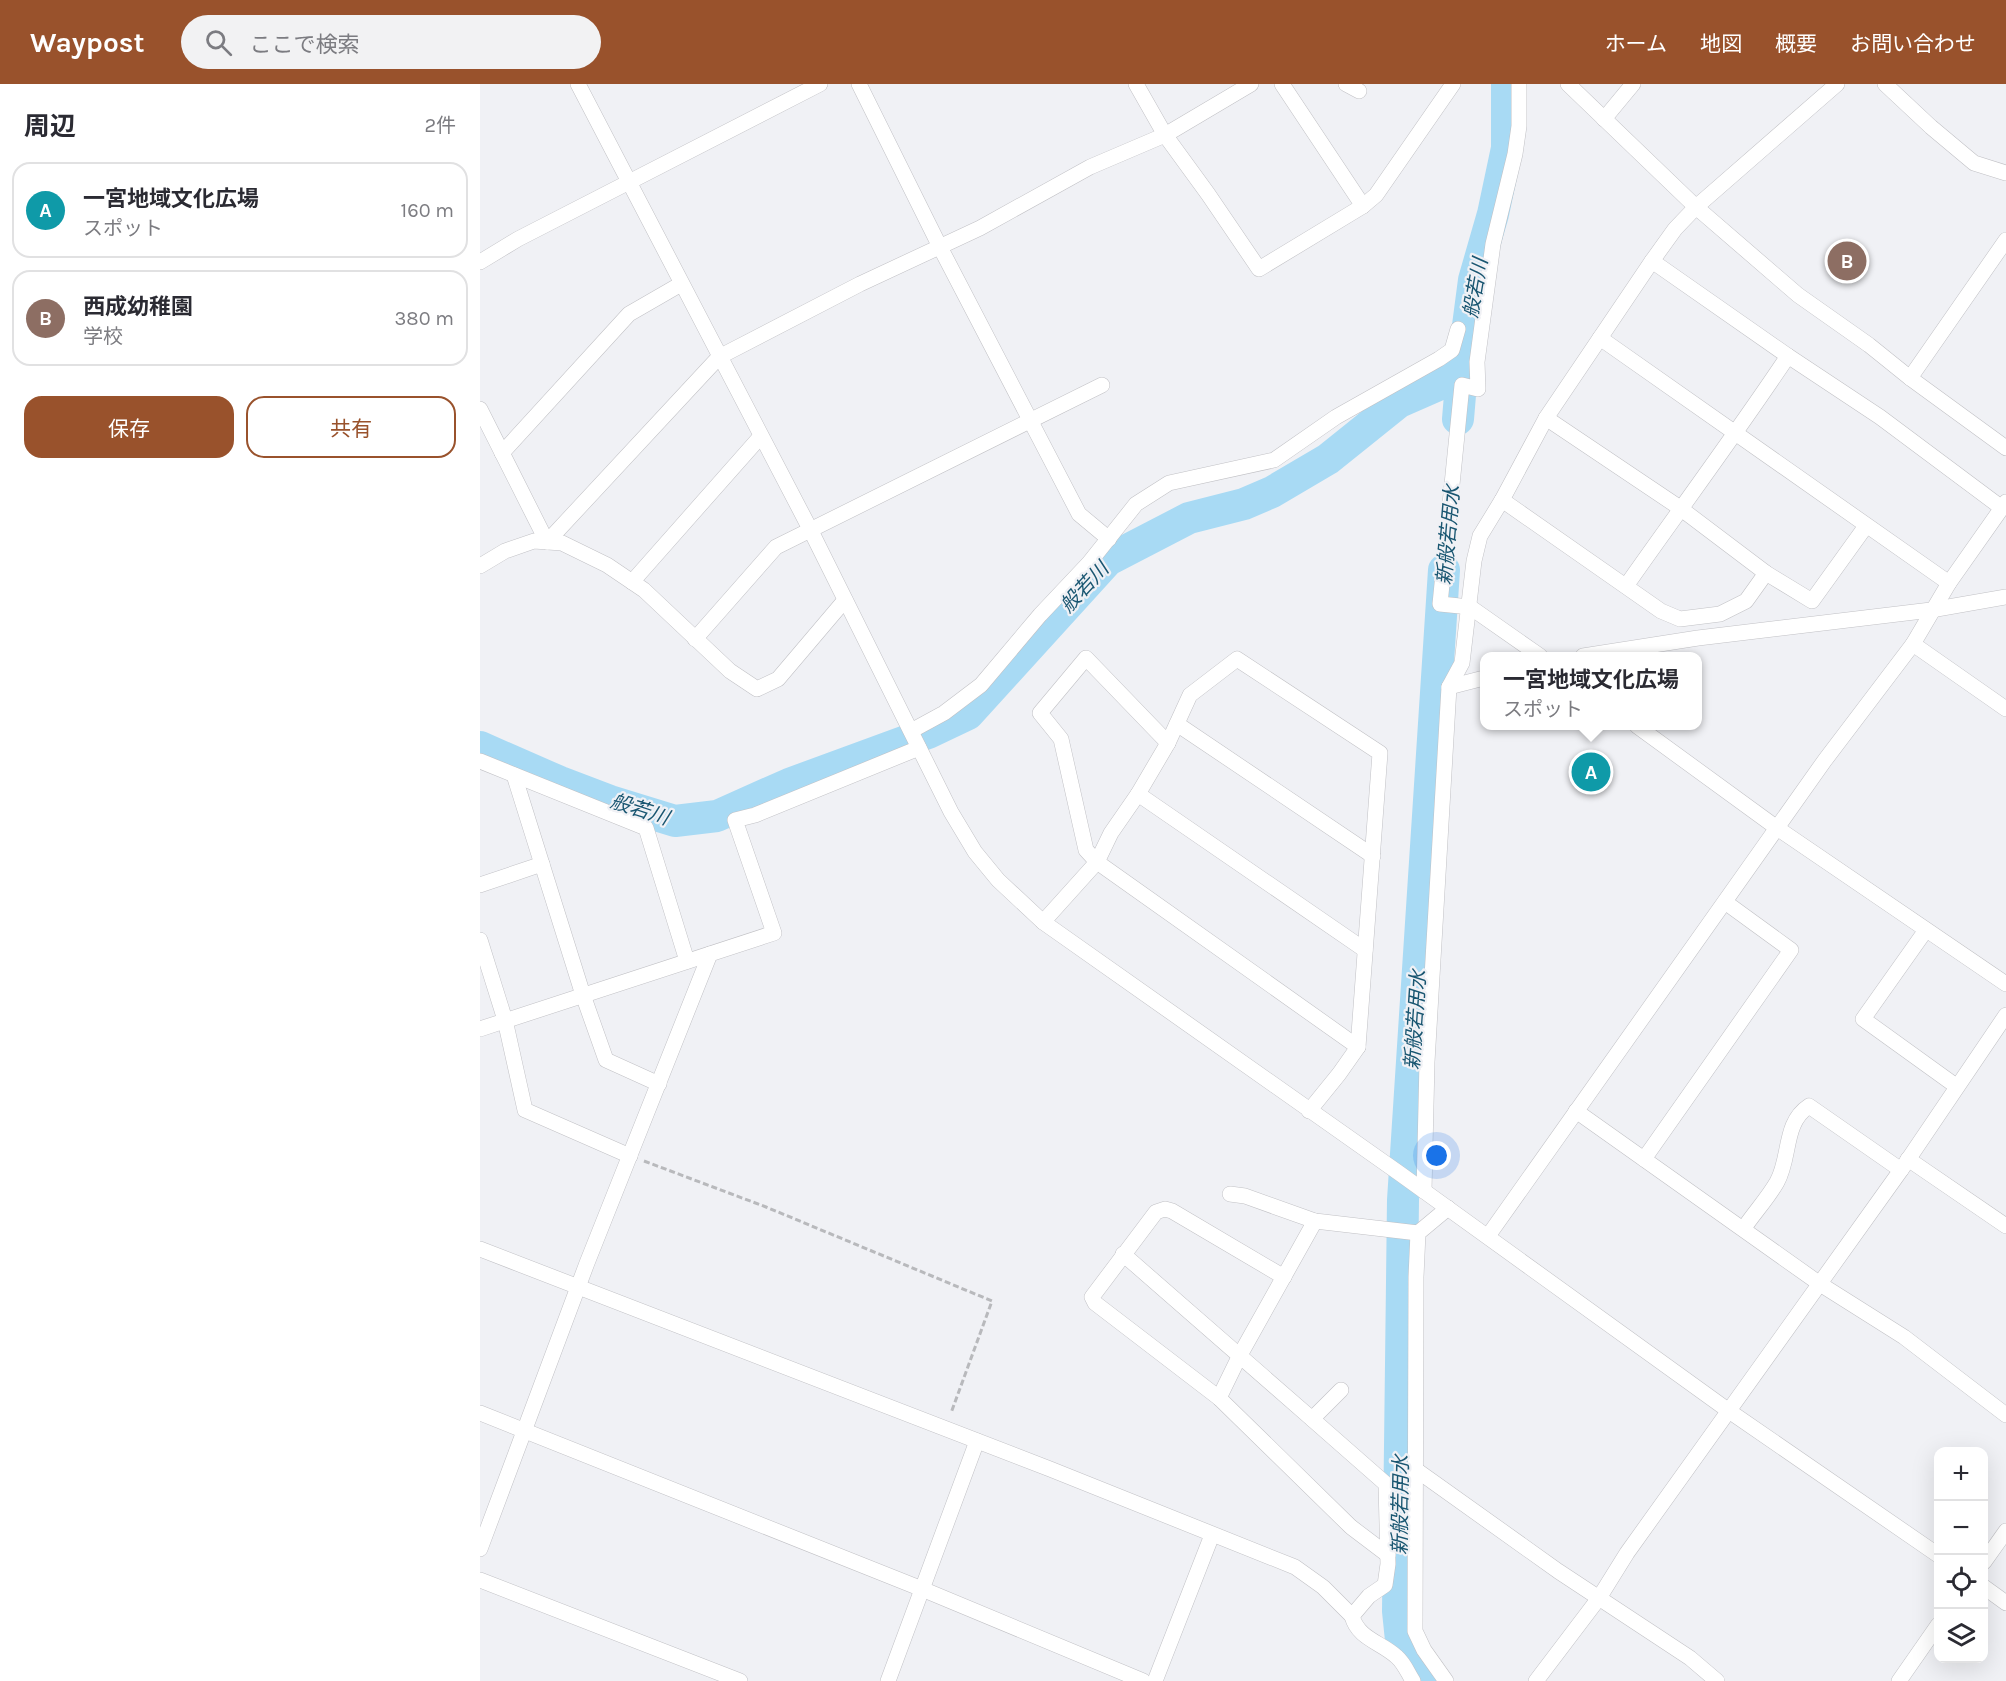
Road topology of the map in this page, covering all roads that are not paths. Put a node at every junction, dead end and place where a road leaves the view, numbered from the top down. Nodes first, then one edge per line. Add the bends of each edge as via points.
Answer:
1 (578, 84) edge
2 (820, 84) edge
3 (859, 84) edge
4 (1136, 84) edge
5 (1251, 84) edge
6 (1282, 84) edge
7 (1453, 84) edge
8 (1519, 84) edge
9 (1568, 84) edge
10 (1633, 84) edge
11 (1837, 84) edge
12 (1885, 84) edge
13 (1604, 118) junction
14 (1165, 135) junction
15 (2006, 173) edge
16 (628, 182) junction
17 (1363, 206) junction
18 (1696, 207) junction
19 (2006, 240) edge
20 (940, 247) junction
21 (1652, 261) junction
22 (480, 262) edge
23 (681, 284) junction
24 (1458, 329) dead end
25 (1600, 339) junction
26 (1788, 356) junction
27 (719, 357) junction
28 (1910, 378) junction
29 (1102, 385) dead end
30 (481, 413) edge
31 (1546, 418) junction
32 (1031, 420) junction
33 (1736, 433) junction
34 (761, 436) junction
35 (2006, 448) edge
36 (502, 453) junction
37 (1502, 500) junction
38 (2004, 505) edge
39 (1680, 508) junction
40 (1866, 526) junction
41 (810, 529) junction
42 (1110, 539) junction
43 (547, 542) junction
44 (480, 566) edge
45 (1766, 573) junction
46 (632, 582) junction
47 (1949, 583) junction
48 (1626, 586) junction
49 (2006, 597) edge
50 (845, 600) junction
51 (1470, 607) junction
52 (1931, 610) junction
53 (695, 639) junction
54 (1913, 644) junction
55 (1533, 652) edge
56 (1613, 652) edge
57 (1480, 679) edge
58 (1449, 687) junction
59 (2006, 709) edge
60 (1177, 723) junction
61 (1642, 730) edge
62 (911, 731) junction
63 (1168, 743) junction
64 (920, 748) junction
65 (480, 761) edge
66 (514, 775) junction
67 (1138, 794) junction
68 (1777, 828) junction
69 (1373, 856) junction
70 (1097, 862) junction
71 (542, 864) junction
72 (480, 885) edge
73 (1725, 902) junction
74 (1043, 922) junction
75 (1926, 930) junction
76 (480, 940) edge
77 (1365, 950) junction
78 (710, 954) junction
79 (687, 961) junction
80 (2006, 984) edge
81 (583, 995) junction
82 (2006, 1015) edge
83 (505, 1020) junction
84 (480, 1029) edge
85 (1358, 1047) junction
86 (659, 1084) junction
87 (1956, 1086) junction
88 (1309, 1111) junction
89 (1576, 1111) junction
90 (630, 1156) junction
91 (1644, 1159) junction
92 (1905, 1165) junction
93 (1419, 1188) junction
94 (1230, 1194) dead end
95 (1448, 1208) junction
96 (1315, 1221) junction
97 (2006, 1226) edge
98 (1744, 1228) junction
99 (1418, 1233) junction
100 (1488, 1236) junction
101 (480, 1249) edge
102 (1123, 1254) junction
103 (1284, 1277) junction
104 (1820, 1284) junction
105 (578, 1287) junction
106 (1240, 1355) junction
107 (1341, 1390) dead end
108 (1219, 1398) junction
109 (1729, 1411) junction
110 (480, 1413) edge
111 (2006, 1415) edge
112 (1312, 1419) junction
113 (525, 1431) junction
114 (977, 1441) junction
115 (1415, 1469) junction
116 (2006, 1531) edge
117 (1212, 1535) junction
118 (480, 1549) edge
119 (1934, 1552) edge
120 (1388, 1555) junction
121 (1988, 1555) edge
122 (480, 1580) edge
123 (922, 1589) junction
124 (1988, 1590) edge
125 (1599, 1598) junction
126 (2006, 1603) edge
127 (1352, 1616) junction
128 (1934, 1631) edge
129 (740, 1681) edge
130 (888, 1681) edge
131 (1143, 1681) edge
132 (1155, 1681) edge
133 (1413, 1681) edge
134 (1446, 1681) edge
135 (1536, 1681) edge
136 (1717, 1681) edge
137 (1899, 1681) edge

1 - 16 street
2 - 16 street
3 - 20 street
4 - 14 street
5 - 14 street
6 - 17 street
7 - 17 street via 1376,195
8 - 51 street via 1519,126 1493,244 1478,390 1462,385 1440,604
9 - 13 street
10 - 13 street
11 - 18 street
12 - 15 street via 1974,163
13 - 18 street
14 - 17 street via 1259,269
14 - 20 street via 1090,167
16 - 22 street
16 - 23 street
18 - 21 street
18 - 28 street via 1798,295
19 - 28 street
20 - 27 street
20 - 32 street
21 - 25 street
21 - 26 street
23 - 27 street
23 - 36 street via 629,314
24 - 42 street via 1452,350 1336,417 1274,460 1169,483 1136,504
25 - 31 street
25 - 33 street
26 - 33 street
26 - 38 street
27 - 34 street
27 - 43 street
28 - 35 street
29 - 32 street
30 - 36 street
31 - 37 street
31 - 39 street
32 - 41 street
32 - 42 street via 1079,514
33 - 39 street
33 - 40 street
34 - 41 street
34 - 46 street
36 - 43 street
37 - 48 street
37 - 51 street via 1480,536
38 - 47 street
39 - 45 street
39 - 48 street
40 - 45 street via 1812,601
40 - 47 street
41 - 50 street
41 - 53 street via 776,547
42 - 62 street via 981,685 944,713
43 - 44 street via 534,541 505,551
43 - 46 street via 562,543
45 - 48 street via 1746,601 1732,609 1680,619 1661,611
46 - 53 street
47 - 52 street
49 - 52 street
50 - 53 street via 778,679 757,689
50 - 62 street
51 - 55 street
51 - 58 street via 1462,663
52 - 54 street
52 - 56 street
54 - 59 street
54 - 68 street
57 - 58 street
58 - 93 street
60 - 63 street
60 - 69 street
60 - 69 street via 1190,695 1237,659 1380,753
61 - 68 street
62 - 64 street
63 - 67 street
63 - 70 street via 1086,658 1040,713 1061,739 1086,850
64 - 74 street via 975,852 998,880
64 - 78 street via 735,820 774,933
65 - 66 street
66 - 71 street
66 - 79 street via 646,828
67 - 70 street
67 - 77 street
68 - 73 street
68 - 75 street
69 - 77 street
70 - 74 street
70 - 85 street
71 - 72 street
71 - 81 street
73 - 89 street
73 - 91 street via 1791,950
74 - 88 street
75 - 80 street
75 - 87 street via 1863,1019
76 - 83 street
77 - 85 street
78 - 79 street
78 - 86 street
79 - 81 street
81 - 83 street
81 - 86 street via 606,1060
82 - 87 street
83 - 84 street
83 - 90 street via 525,1110
85 - 88 street
86 - 90 street
87 - 92 street
88 - 93 street
89 - 91 street
89 - 100 street
90 - 105 street
91 - 98 street
92 - 97 street
92 - 98 street via 1809,1106 1791,1126 1786,1159 1777,1182
92 - 104 street
93 - 95 street
94 - 96 street
95 - 99 street
95 - 100 street
96 - 99 street
96 - 103 street
98 - 104 street
99 - 115 street
100 - 109 street
101 - 105 street
102 - 103 street via 1155,1212 1165,1209
102 - 106 street
102 - 108 street via 1094,1293 1095,1303
103 - 106 street
104 - 109 street
104 - 111 street via 1904,1337
105 - 113 street
105 - 114 street
106 - 108 street
106 - 112 street
107 - 112 street
108 - 120 street via 1351,1527
109 - 119 street
109 - 125 street
110 - 113 street
112 - 120 street via 1386,1484
113 - 118 street
113 - 123 street
114 - 117 street
114 - 123 street
115 - 125 street
115 - 134 street via 1415,1631
116 - 121 street
117 - 127 street via 1295,1567 1323,1587
117 - 132 street
120 - 127 street via 1385,1585
122 - 129 street
123 - 130 street
123 - 131 street
124 - 126 street
125 - 135 street
125 - 136 street via 1690,1658
127 - 133 street via 1362,1634 1398,1657
128 - 137 street

